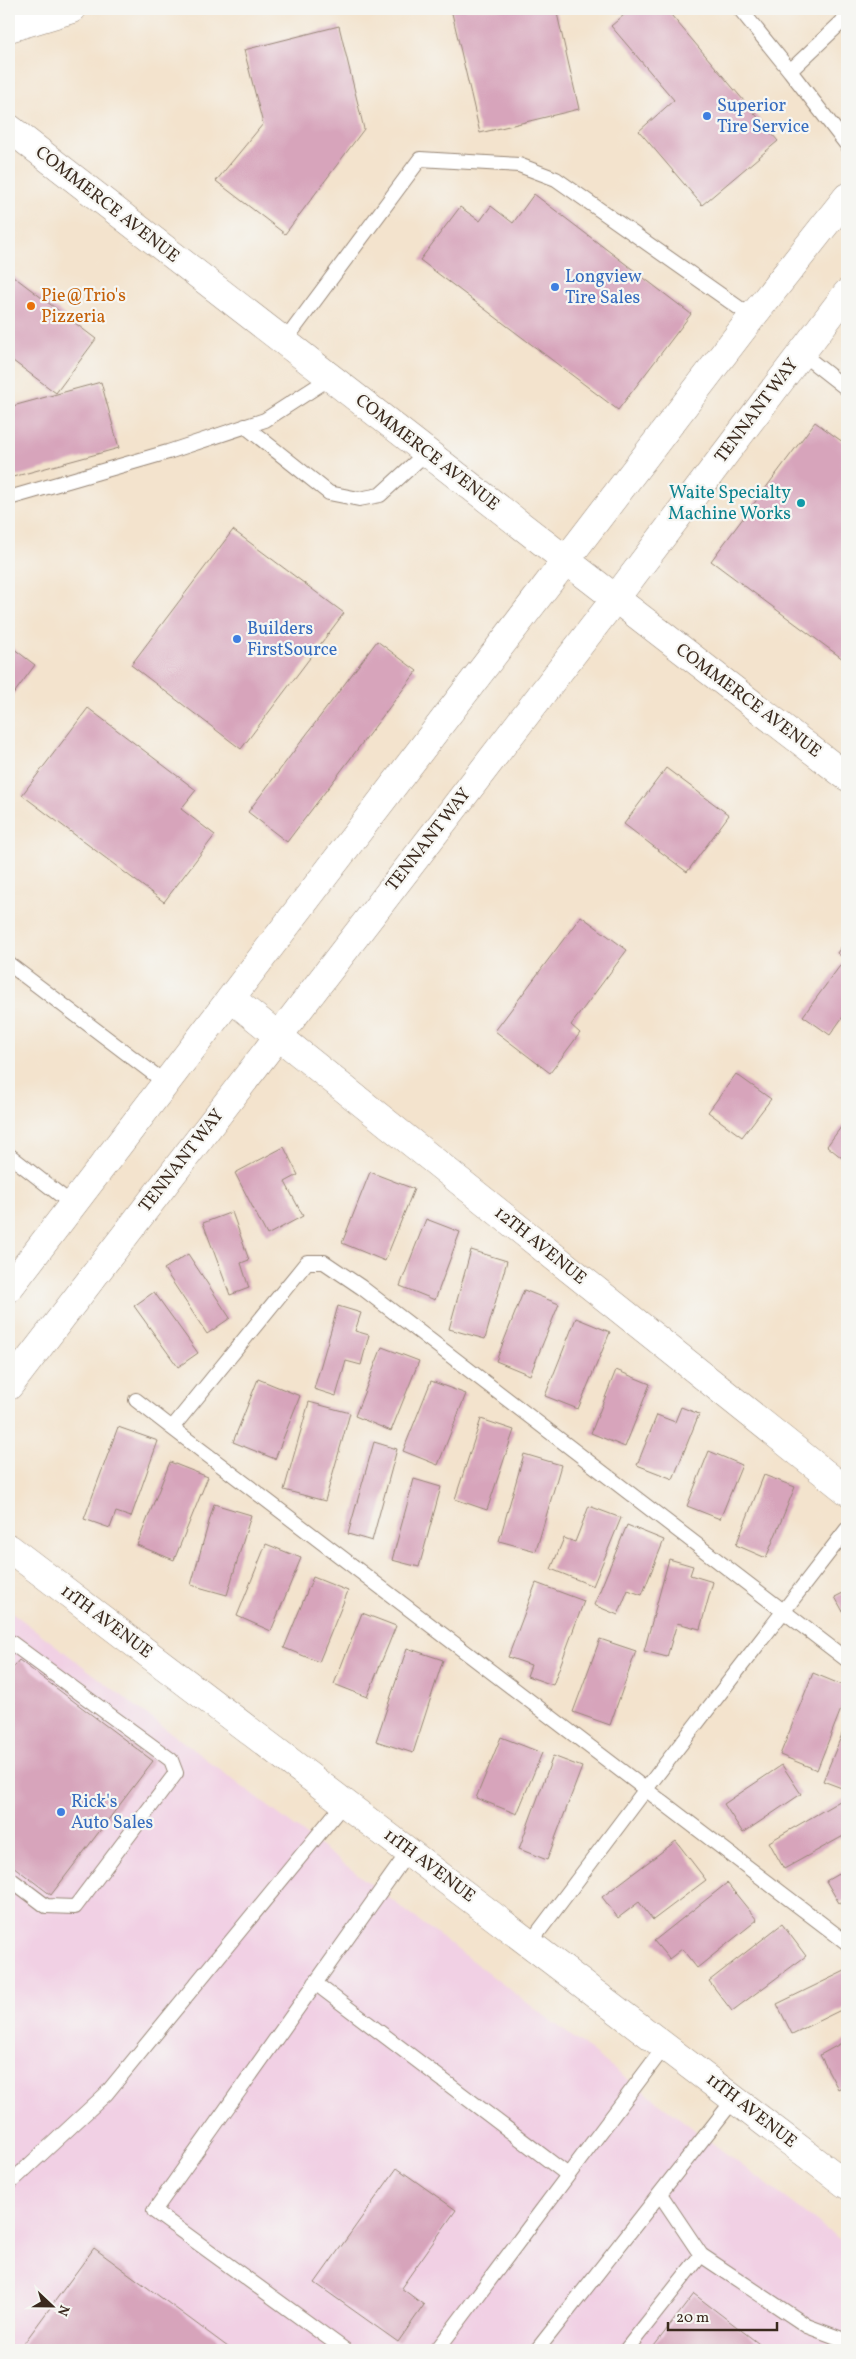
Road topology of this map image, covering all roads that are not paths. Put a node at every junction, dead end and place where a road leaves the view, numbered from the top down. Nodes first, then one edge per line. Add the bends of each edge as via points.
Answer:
1 (740, 9) edge
2 (61, 10) edge
3 (847, 17) edge
4 (9, 28) edge
5 (790, 71) junction
6 (9, 128) edge
7 (847, 145) edge
8 (847, 197) edge
9 (847, 294) edge
10 (752, 318) junction
11 (284, 342) junction
12 (801, 353) junction
13 (330, 378) junction
14 (847, 389) edge
15 (245, 426) junction
16 (427, 452) junction
17 (9, 498) edge
18 (567, 562) junction
19 (615, 599) junction
20 (847, 776) edge
21 (9, 964) edge
22 (232, 1000) junction
23 (278, 1037) junction
24 (166, 1084) junction
25 (9, 1155) edge
26 (73, 1205) junction
27 (9, 1288) edge
28 (9, 1386) edge
29 (136, 1400) dead end
30 (172, 1428) junction
31 (847, 1492) edge
32 (847, 1529) edge
33 (9, 1548) edge
34 (784, 1611) junction
35 (9, 1641) edge
36 (847, 1660) edge
37 (646, 1789) junction
38 (345, 1802) junction
39 (409, 1851) junction
40 (9, 1878) edge
41 (530, 1943) junction
42 (847, 1943) edge
43 (315, 1983) junction
44 (665, 2046) junction
45 (735, 2098) junction
46 (568, 2176) junction
47 (9, 2184) edge
48 (847, 2185) edge
49 (660, 2194) junction
50 (701, 2255) junction
51 (847, 2342) edge
52 (345, 2350) edge
53 (436, 2350) edge
54 (537, 2350) edge
55 (626, 2350) edge

1 - 5 lane
2 - 4 main road
3 - 5 lane
5 - 7 lane
6 - 11 main road, COMMERCE AVENUE
8 - 10 main road
9 - 12 main road, TENNANT WAY
10 - 11 lane via 556,179 519,165 420,159
10 - 18 main road
11 - 13 main road, COMMERCE AVENUE
12 - 14 lane
12 - 19 main road, TENNANT WAY
13 - 15 lane via 265,420
13 - 16 main road, COMMERCE AVENUE
15 - 16 lane via 329,493 359,499 380,495
15 - 17 lane
16 - 18 main road, COMMERCE AVENUE
18 - 19 main road, COMMERCE AVENUE
18 - 22 main road
19 - 20 main road, COMMERCE AVENUE
19 - 23 main road, TENNANT WAY
21 - 24 lane
22 - 23 main road, 12TH AVENUE
22 - 24 main road
23 - 28 main road, TENNANT WAY
23 - 31 main road, 12TH AVENUE
24 - 26 main road
25 - 26 lane
26 - 27 main road
29 - 30 lane
30 - 34 lane via 307,1262 324,1262
30 - 37 lane
32 - 34 lane
33 - 38 main road, 11TH AVENUE
34 - 36 lane
34 - 37 lane
35 - 40 lane via 171,1760 176,1773 75,1907 46,1906
37 - 41 lane
37 - 42 lane
38 - 39 main road, 11TH AVENUE
38 - 47 lane via 106,2094
39 - 41 main road, 11TH AVENUE
39 - 43 lane
41 - 44 main road, 11TH AVENUE
43 - 46 lane
43 - 52 lane via 154,2211
44 - 45 main road, 11TH AVENUE
44 - 46 lane
45 - 48 main road, 11TH AVENUE
45 - 49 lane
46 - 53 lane
49 - 50 lane
49 - 54 lane
50 - 51 lane via 807,2326
50 - 55 lane

